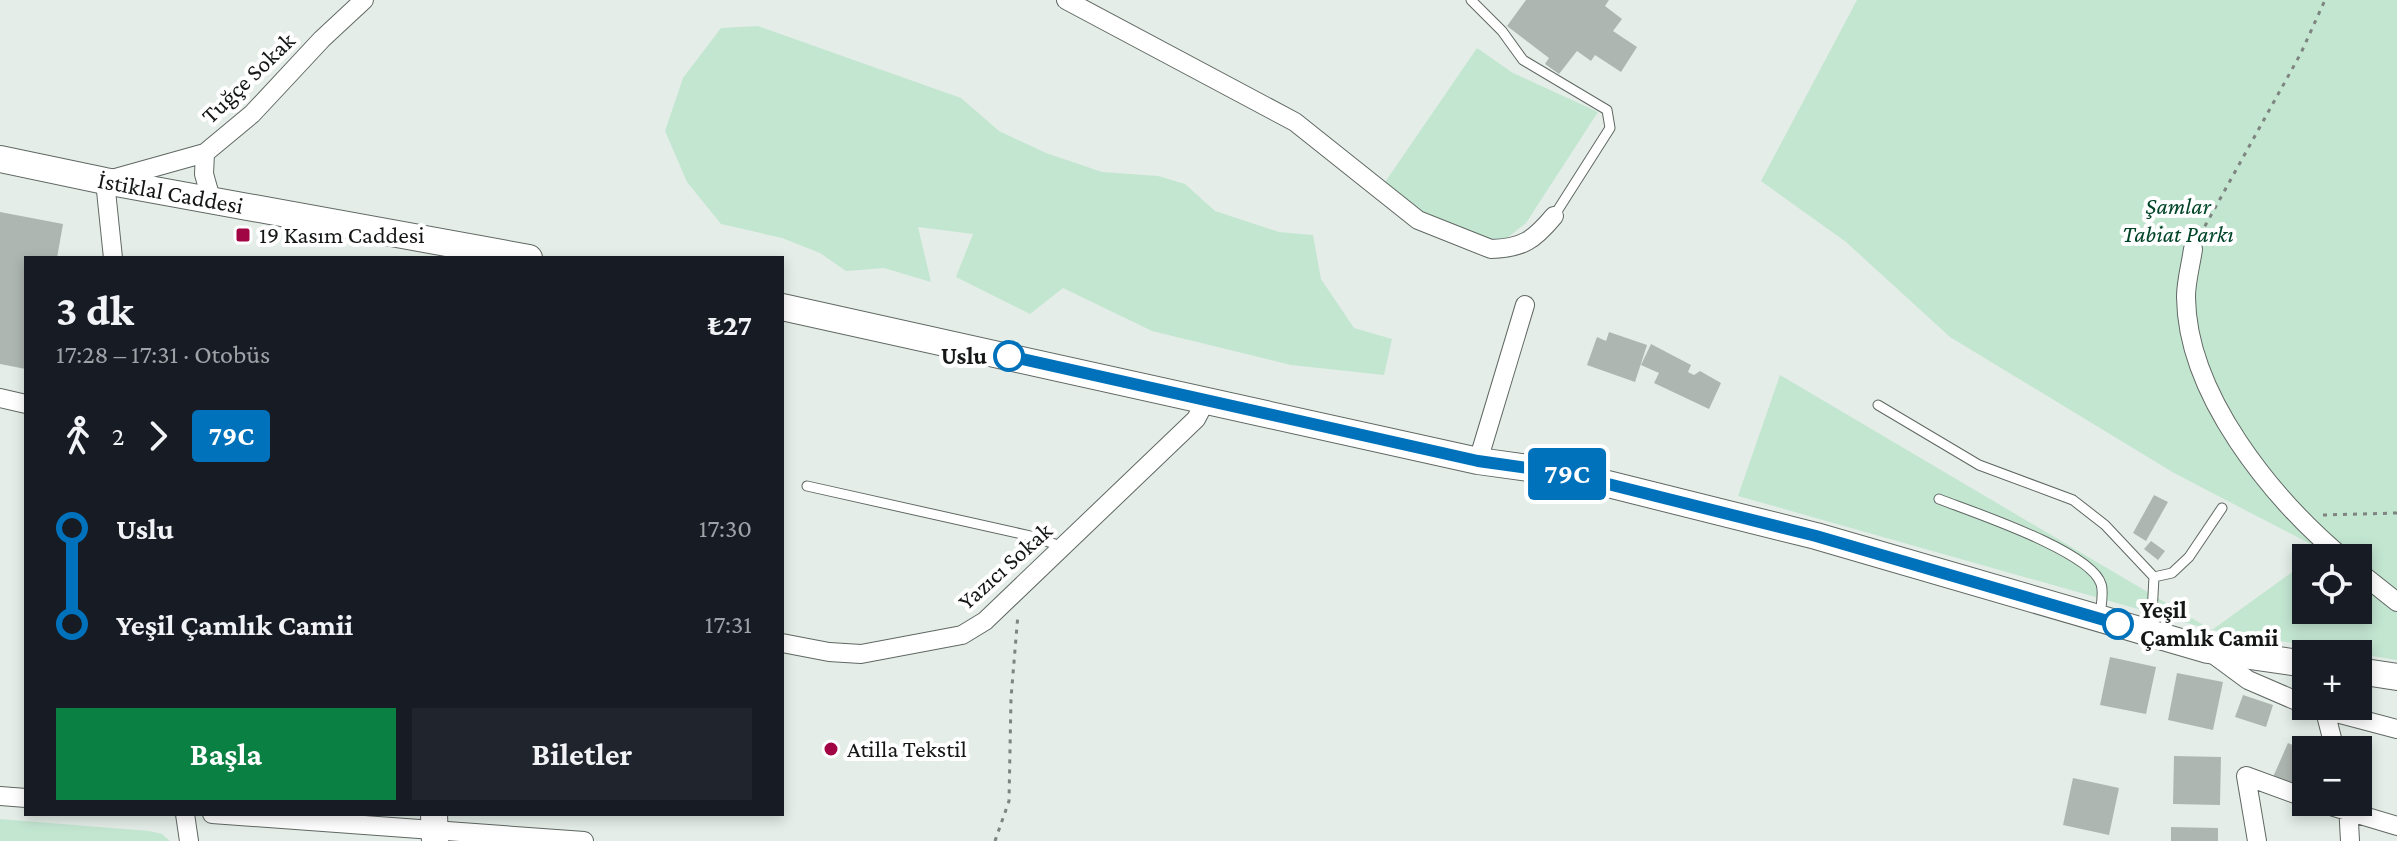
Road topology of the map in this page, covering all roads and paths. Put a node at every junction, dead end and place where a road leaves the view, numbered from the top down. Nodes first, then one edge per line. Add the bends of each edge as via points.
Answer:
1 (364, 0) edge
2 (1066, 0) edge
3 (1471, 0) edge
4 (2325, 0) edge
5 (205, 153) junction
6 (0, 159) edge
7 (105, 181) junction
8 (211, 199) junction
9 (1554, 216) joint
10 (2193, 249) joint
11 (113, 256) edge
12 (518, 256) edge
13 (1525, 305) dead end
14 (784, 307) edge
15 (0, 398) edge
16 (1206, 400) junction
17 (24, 404) edge
18 (1878, 405) dead end
19 (1478, 461) junction
20 (807, 486) dead end
21 (1939, 499) dead end
22 (2222, 508) dead end
23 (2397, 513) edge
24 (2299, 514) junction
25 (2329, 544) edge
26 (1063, 547) junction
27 (2154, 577) junction
28 (2372, 582) edge
29 (1021, 586) junction
30 (2397, 602) edge
31 (2100, 619) junction
32 (2151, 634) junction
33 (784, 643) edge
34 (2208, 650) junction
35 (2292, 662) edge
36 (2372, 673) edge
37 (2397, 677) edge
38 (2292, 698) edge
39 (2363, 720) edge
40 (2397, 729) edge
41 (2292, 793) edge
42 (0, 796) edge
43 (24, 798) edge
44 (185, 816) edge
45 (242, 816) edge
46 (2348, 816) edge
47 (2370, 816) edge
48 (2397, 826) edge
49 (435, 829) edge
50 (189, 841) edge
51 (584, 841) edge
52 (995, 841) edge
53 (2257, 841) edge
54 (2350, 841) edge

1 - 5 street, Tuğçe Sokak via 252,114
2 - 9 street via 1295,122 1418,220 1501,249 1535,239
3 - 9 lane via 1523,60 1607,110 1610,128
4 - 10 path
5 - 7 street, Tuğçe Sokak
5 - 8 street
6 - 7 main road, İstiklal Caddesi
7 - 8 main road, İstiklal Caddesi
7 - 11 street
8 - 12 main road, İstiklal Caddesi
10 - 24 street via 2186,297 2193,349 2217,409 2248,456
13 - 19 street
14 - 16 main road
15 - 17 street
16 - 19 main road
16 - 26 street, Yazıcı Sokak via 1196,419
18 - 27 lane via 1979,465 2073,500
19 - 31 main road via 1564,473 1816,536
20 - 26 lane
21 - 31 lane via 2058,546 2092,571 2101,584
22 - 27 lane via 2189,557 2172,573
23 - 24 path
24 - 25 street
26 - 29 street, Yazıcı Sokak
27 - 32 lane
28 - 30 street
29 - 33 street, Yazıcı Sokak via 962,635 861,654
29 - 52 path via 1009,801
31 - 32 main road
32 - 34 main road
34 - 35 main road
34 - 38 street via 2248,680
36 - 37 main road
39 - 40 street
41 - 53 street via 2246,776
42 - 43 street
44 - 50 street
45 - 49 street
46 - 54 street
47 - 48 street
49 - 51 street

